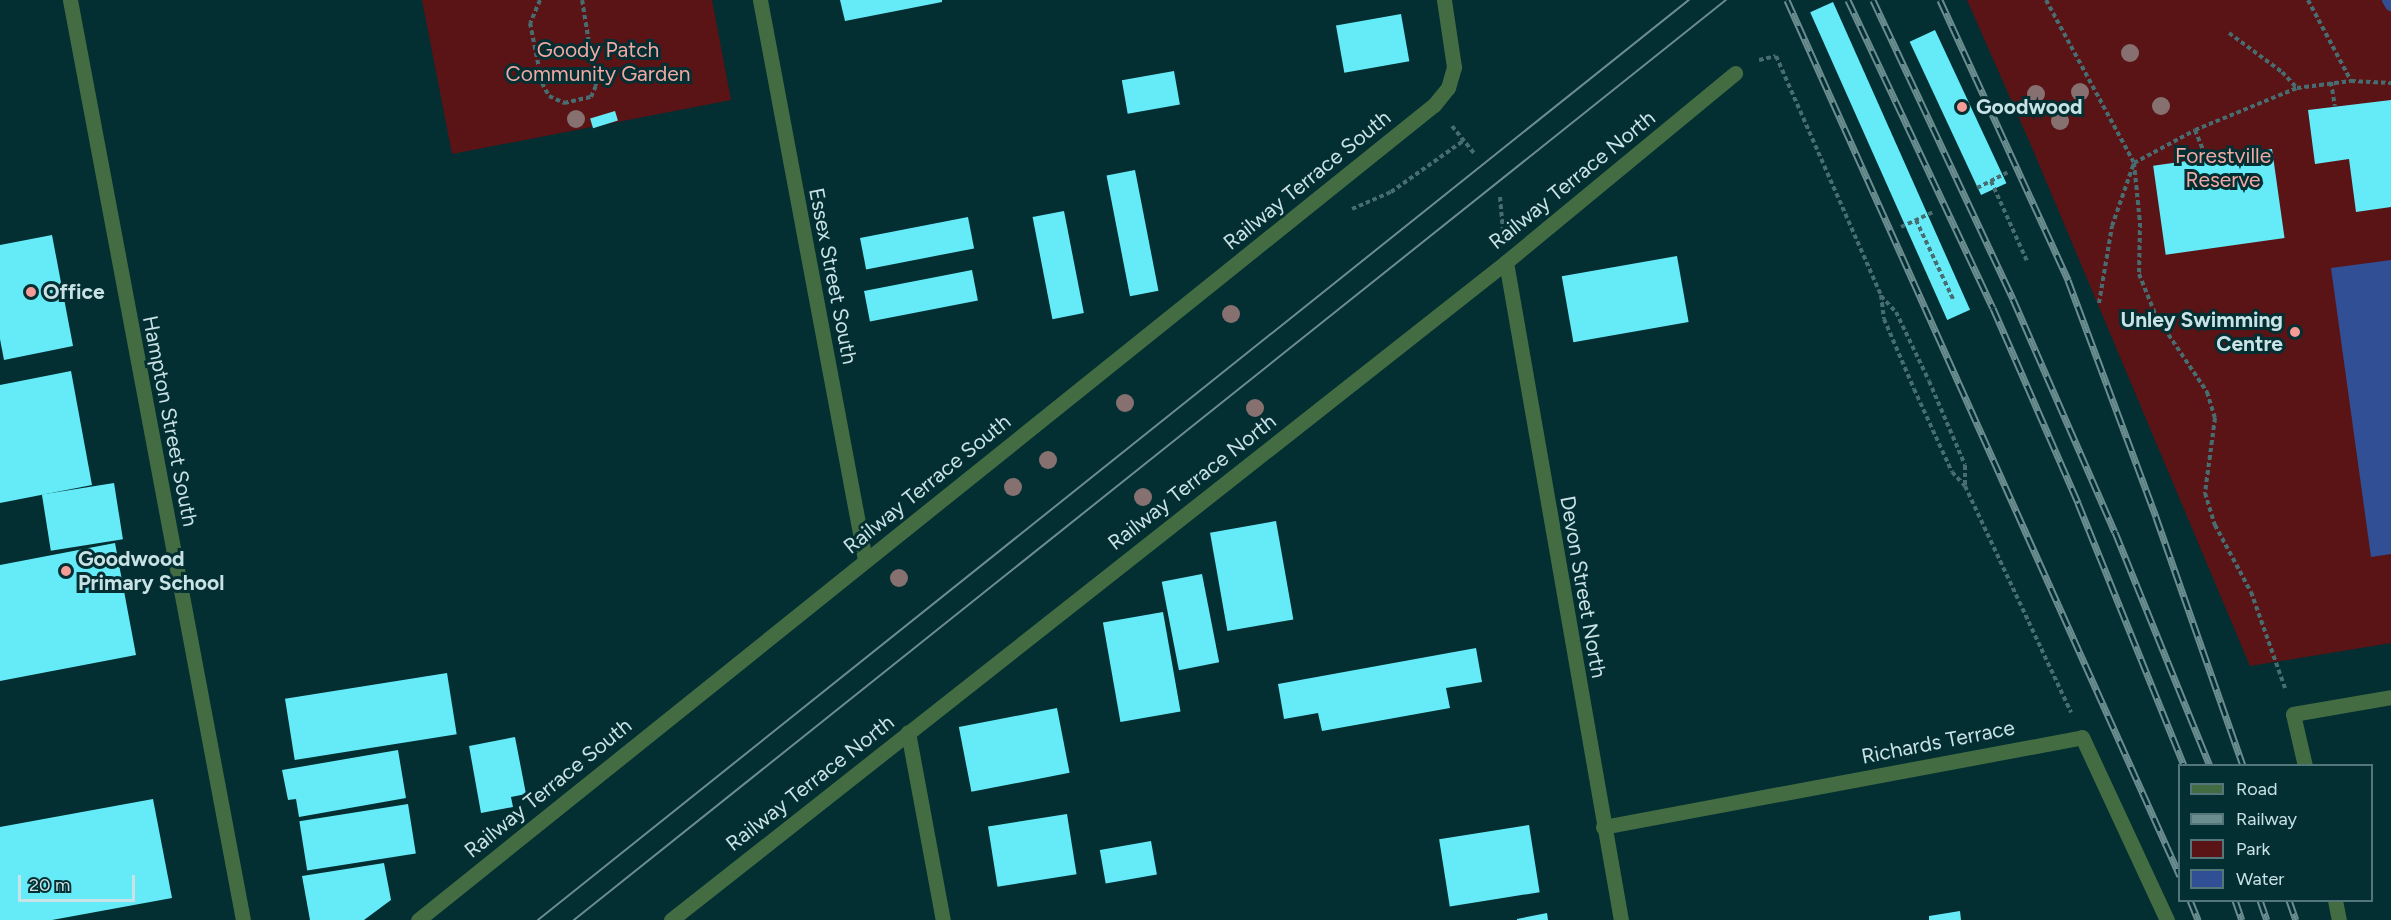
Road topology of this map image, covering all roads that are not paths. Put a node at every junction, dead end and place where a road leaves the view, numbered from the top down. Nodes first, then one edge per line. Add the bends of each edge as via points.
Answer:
1 (70, 0) edge
2 (760, 0) edge
3 (1444, 0) edge
4 (1735, 73) dead end
5 (1506, 262) junction
6 (865, 560) junction
7 (2391, 697) edge
8 (908, 732) junction
9 (2305, 764) edge
10 (1603, 827) junction
11 (2334, 902) edge
12 (243, 920) edge
13 (418, 920) edge
14 (670, 920) edge
15 (943, 920) edge
16 (1621, 920) edge
17 (2167, 920) edge
18 (2339, 920) edge

1 - 12 street, Hampton Street South
2 - 6 street, Essex Street South
3 - 6 street, Railway Terrace South via 1453,73 1448,88 1434,105
4 - 5 street, Railway Terrace North
5 - 8 street, Railway Terrace North
5 - 10 street, Devon Street North
6 - 13 street, Railway Terrace South
7 - 9 street via 2293,714
8 - 14 street, Railway Terrace North
8 - 15 street
10 - 16 street, Devon Street North
10 - 17 street, Richards Terrace via 2082,737
11 - 18 street

